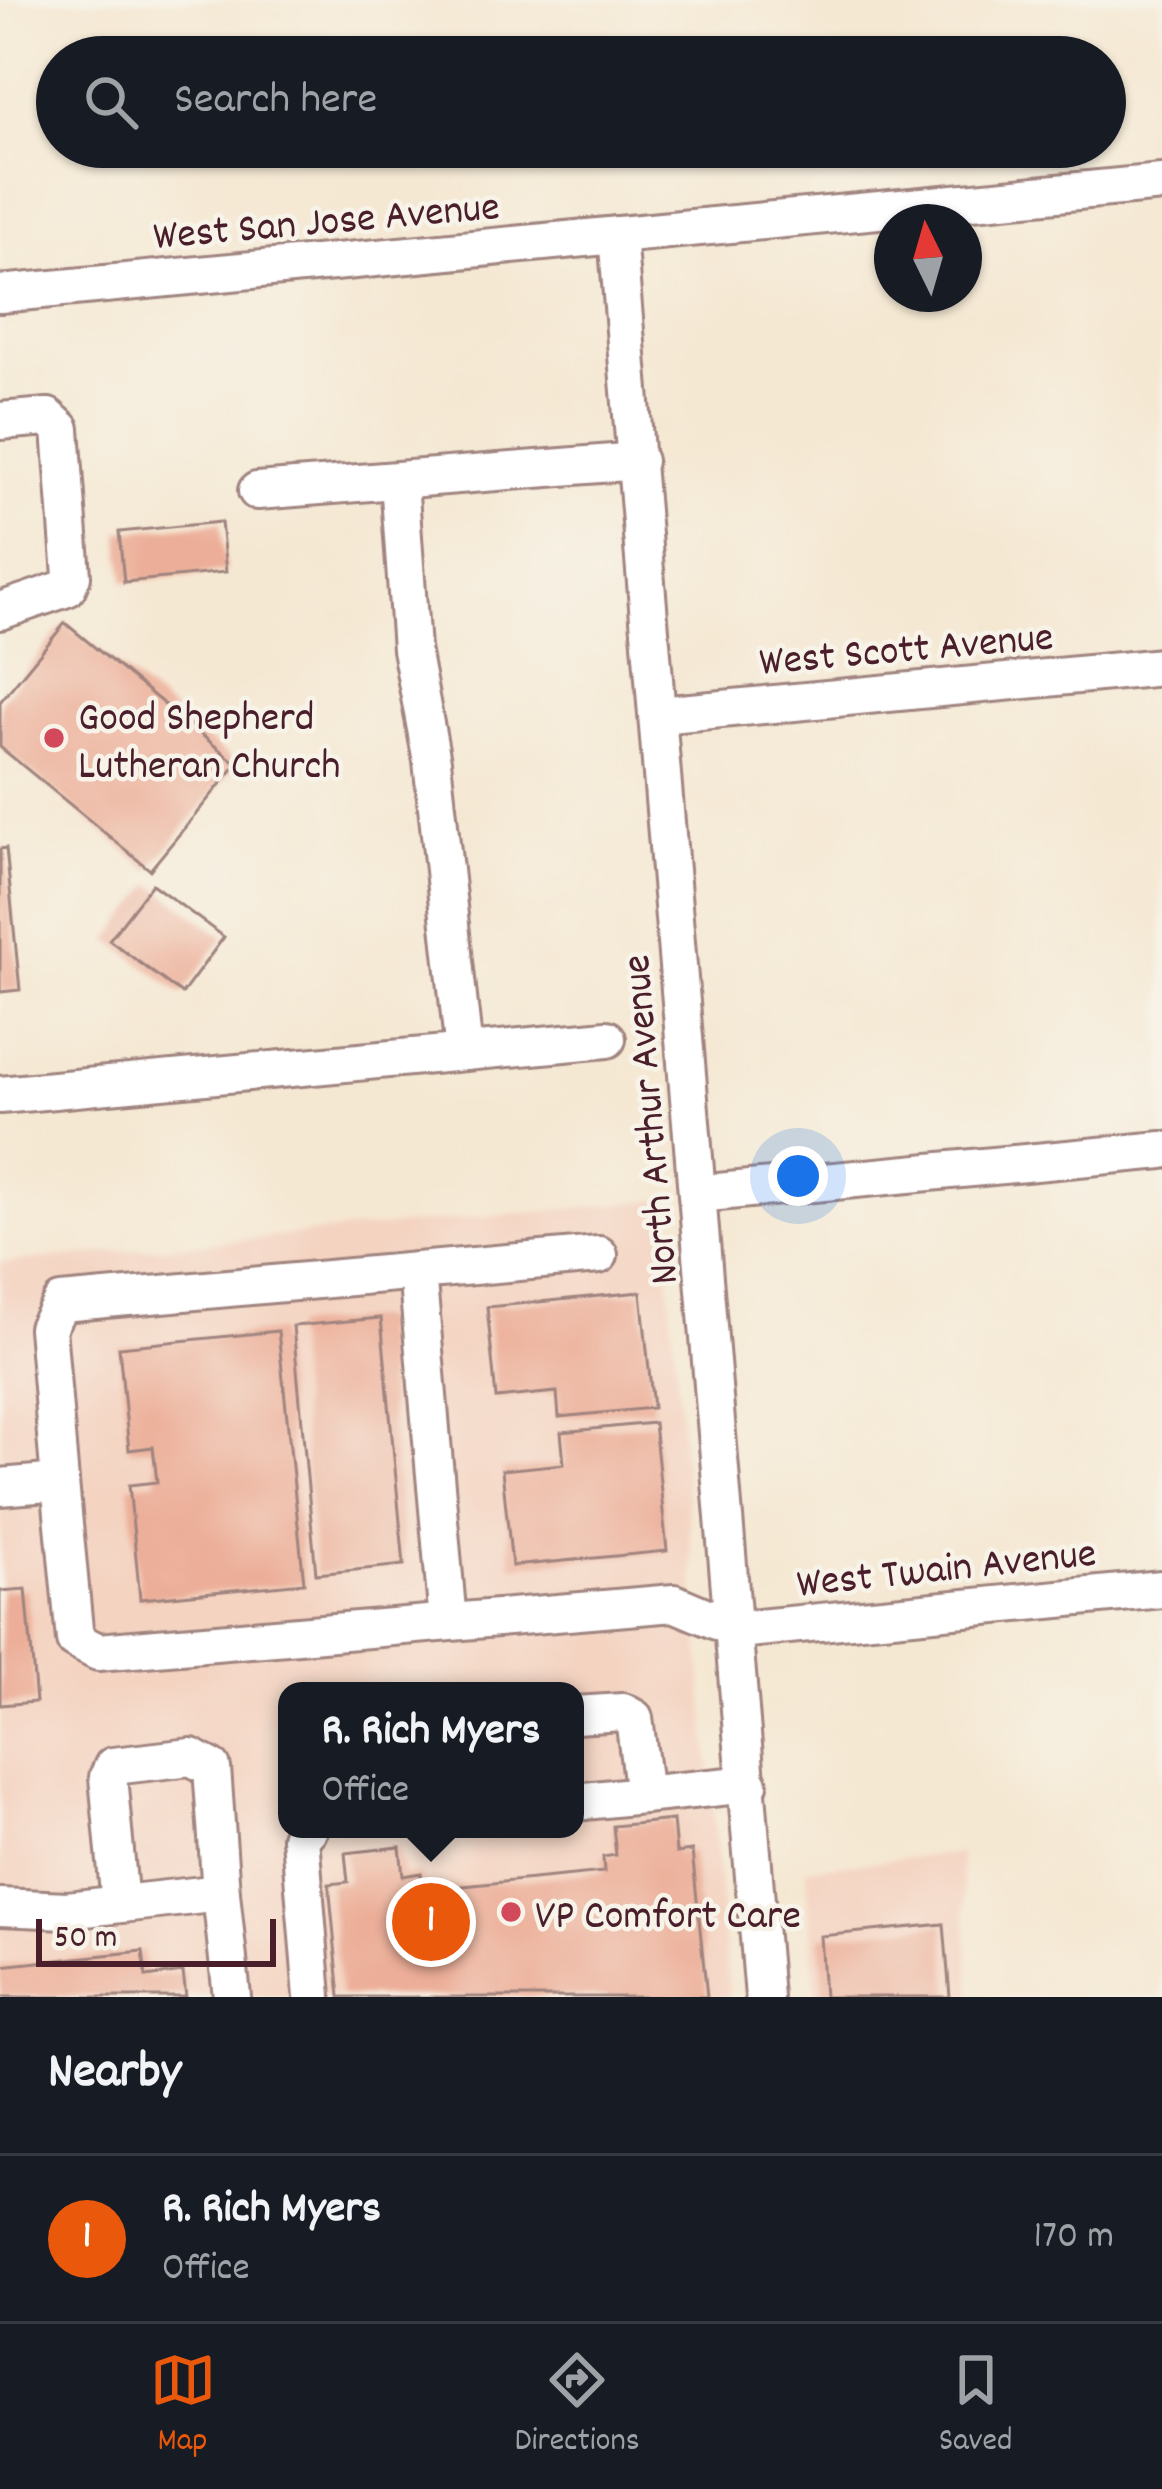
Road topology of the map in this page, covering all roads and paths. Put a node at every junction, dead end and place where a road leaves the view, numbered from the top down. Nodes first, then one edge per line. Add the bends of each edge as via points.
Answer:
1 (1162, 183) edge
2 (617, 235) junction
3 (0, 294) edge
4 (0, 421) edge
5 (638, 461) junction
6 (398, 481) junction
7 (257, 491) dead end
8 (0, 611) edge
9 (1162, 667) edge
10 (659, 715) junction
11 (607, 1040) dead end
12 (464, 1052) junction
13 (0, 1095) edge
14 (1162, 1150) edge
15 (698, 1194) junction
16 (599, 1255) dead end
17 (417, 1271) junction
18 (60, 1482) junction
19 (0, 1487) edge
20 (1162, 1589) edge
21 (448, 1622) junction
22 (738, 1630) junction
23 (584, 1714) edge
24 (749, 1784) junction
25 (644, 1795) junction
26 (584, 1801) edge
27 (303, 1838) edge
28 (221, 1893) junction
29 (120, 1904) junction
30 (0, 1907) edge
31 (232, 1997) edge
32 (313, 1997) edge
33 (764, 1997) edge

1 - 2 street, West San Jose Avenue
2 - 3 street, West San Jose Avenue
2 - 5 street, North Arthur Avenue
4 - 8 street via 48,417 61,430 72,576 67,588
5 - 6 street
5 - 10 street, North Arthur Avenue
6 - 7 street
6 - 12 street via 411,649 432,760
9 - 10 street, West Scott Avenue
10 - 15 street, North Arthur Avenue
11 - 12 street
12 - 13 street
14 - 15 street
15 - 22 street, North Arthur Avenue
16 - 17 street
17 - 18 street via 61,1304 47,1328
17 - 21 street
18 - 19 street
18 - 21 street via 75,1640 98,1652
20 - 22 street, West Twain Avenue
21 - 22 street via 674,1603
22 - 24 street, North Arthur Avenue
23 - 25 street via 634,1718
24 - 25 street
24 - 33 street, North Arthur Avenue
25 - 26 street
27 - 32 street
28 - 29 street
28 - 29 street via 212,1768 191,1757 113,1766
28 - 31 street
29 - 30 street

